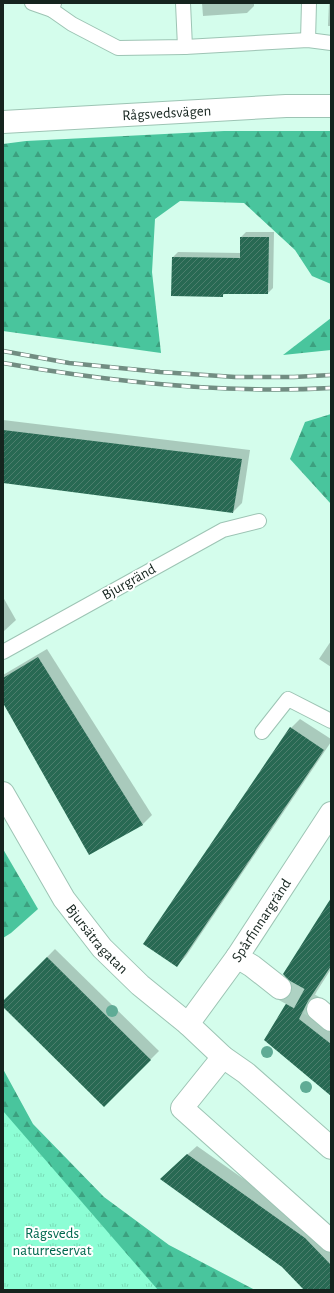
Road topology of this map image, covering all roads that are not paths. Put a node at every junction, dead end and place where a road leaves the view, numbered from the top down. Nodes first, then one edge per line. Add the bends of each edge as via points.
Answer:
1 (32, 3) edge
2 (183, 3) edge
3 (309, 3) edge
4 (53, 6) edge
5 (308, 40) junction
6 (331, 43) edge
7 (185, 47) junction
8 (331, 106) edge
9 (3, 122) edge
10 (259, 521) dead end
11 (3, 652) edge
12 (331, 721) edge
13 (262, 732) dead end
14 (3, 793) edge
15 (331, 813) edge
16 (237, 957) junction
17 (280, 988) tunnel mouth
18 (188, 1024) junction
19 (224, 1057) junction
20 (331, 1148) edge
21 (331, 1241) edge

1 - 4 lane
2 - 7 lane
3 - 5 lane
4 - 7 lane via 72,24 118,48
5 - 6 lane
5 - 7 lane
8 - 9 street, Rågsvedsvägen via 286,106
10 - 11 lane, Bjurgränd via 223,530
12 - 13 lane via 288,699
14 - 18 street, Bjursätragatan via 64,899 102,948 140,985
15 - 16 street, Spårfinnargränd
16 - 17 street
16 - 18 street, Spårfinnargränd
18 - 19 street, Bjursätragatan
19 - 20 street, Bjursätragatan via 246,1073
19 - 21 street via 182,1108

